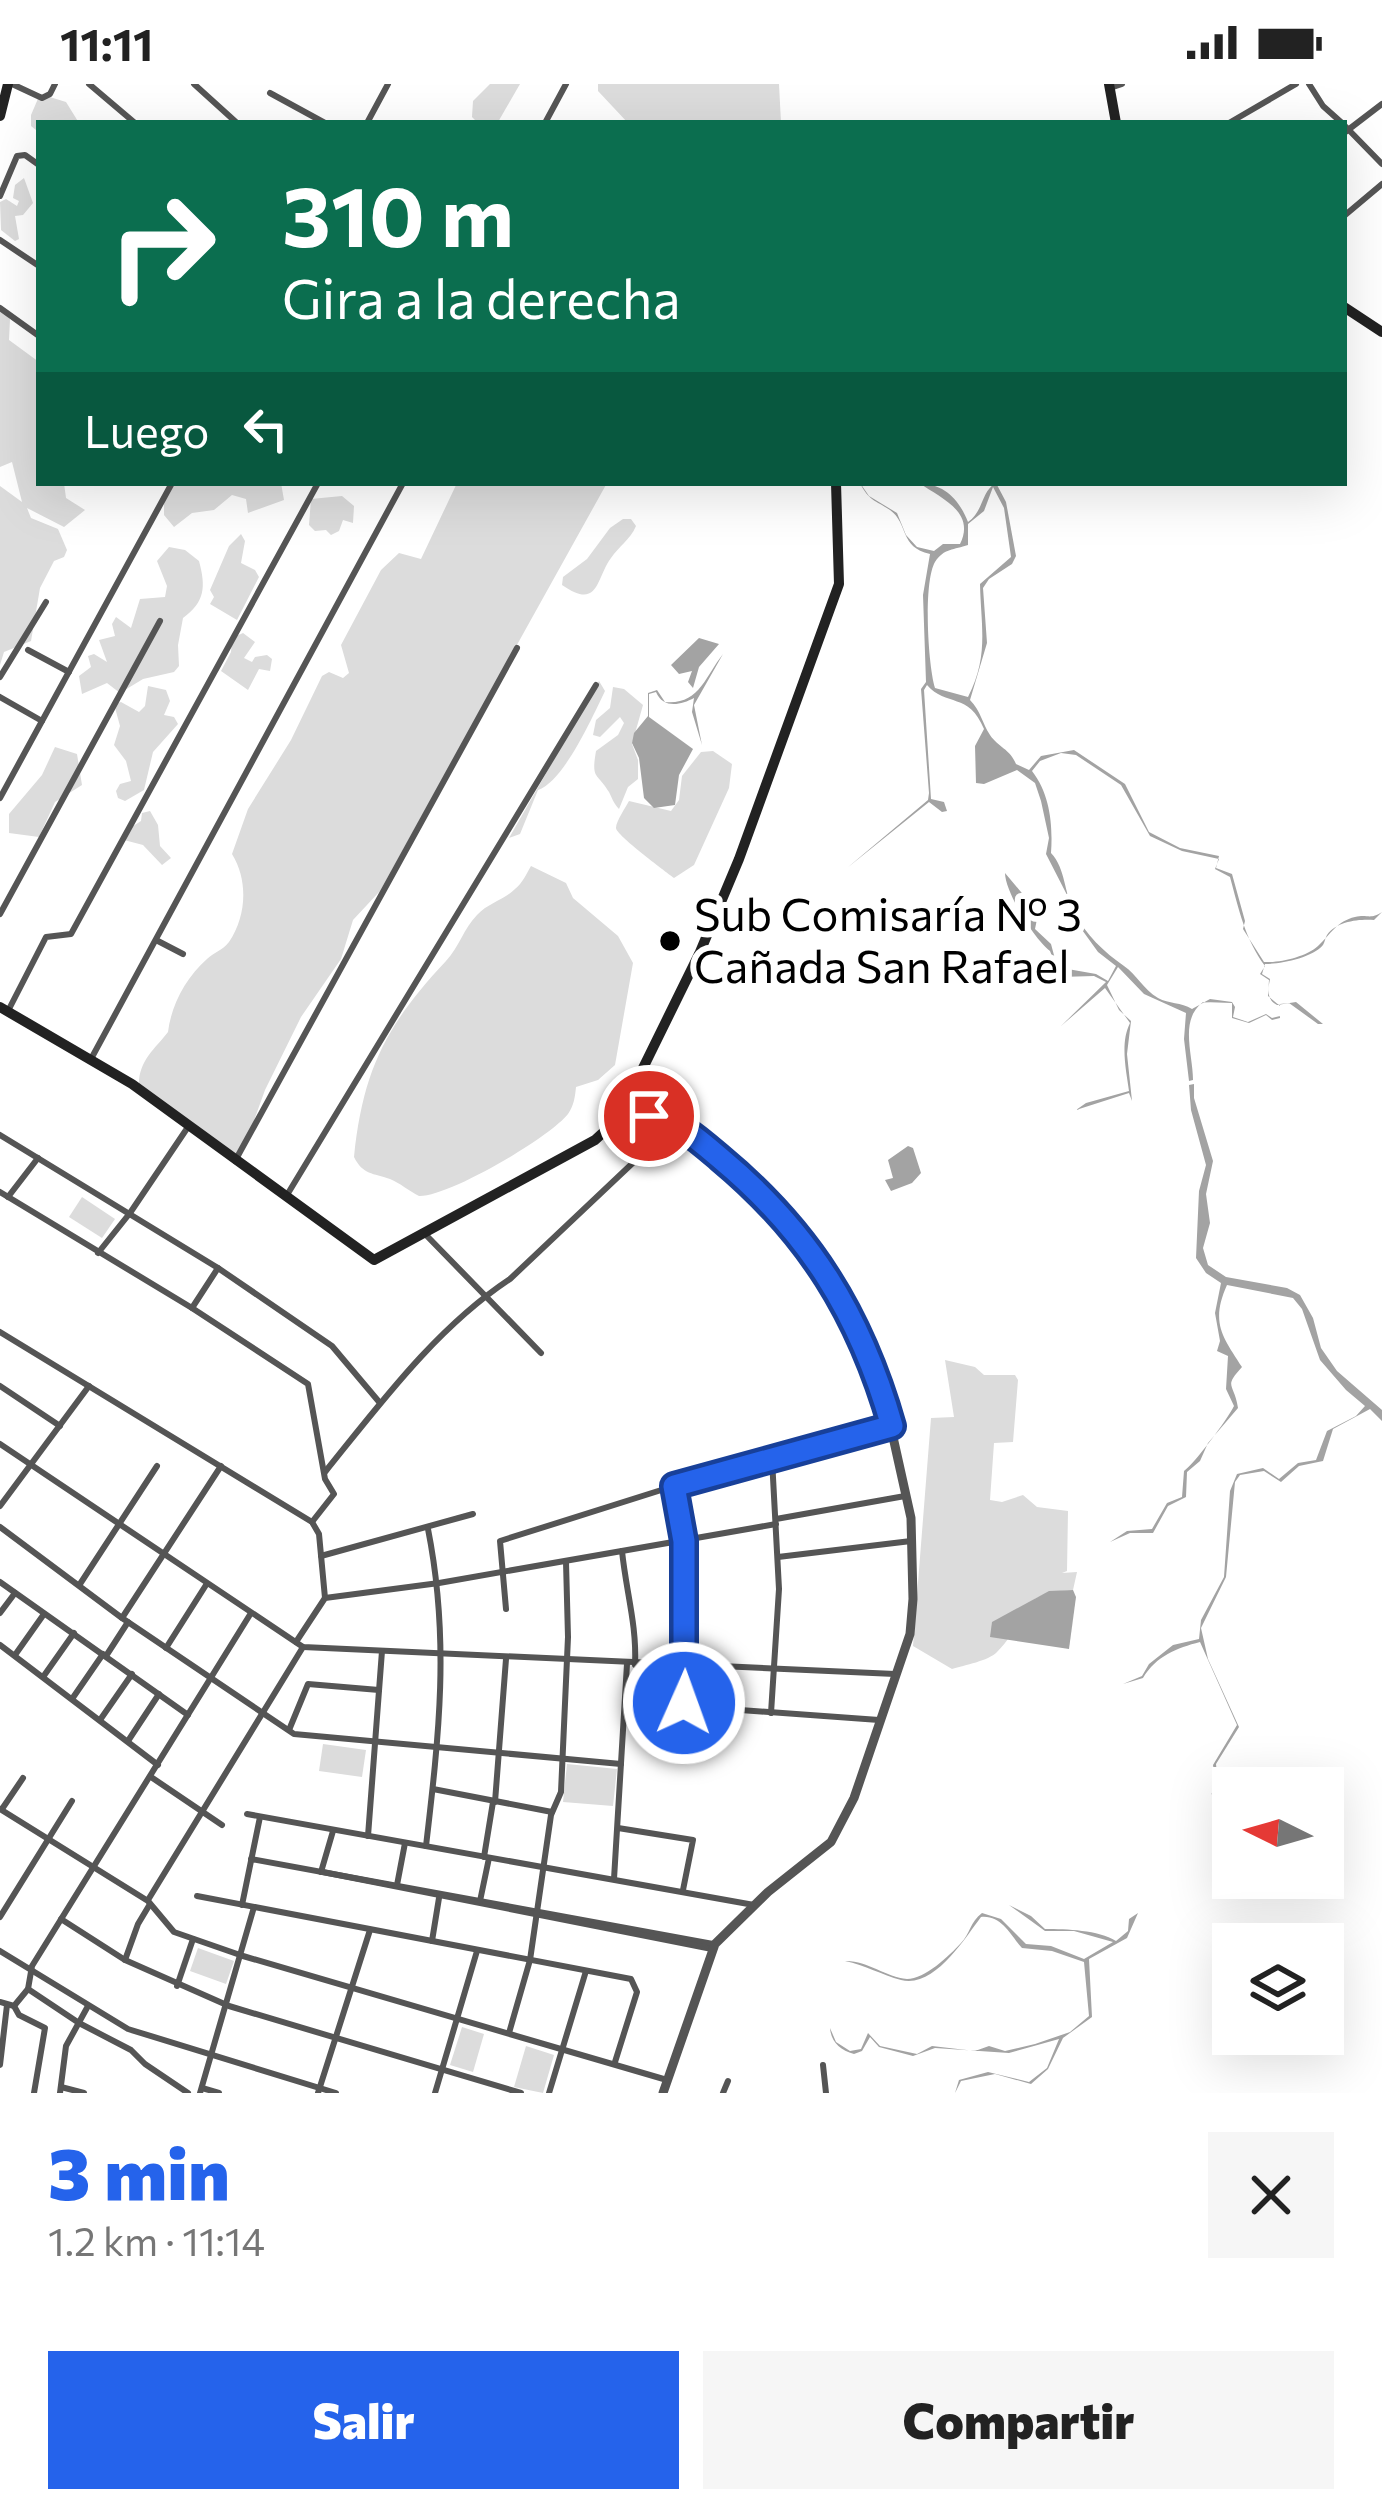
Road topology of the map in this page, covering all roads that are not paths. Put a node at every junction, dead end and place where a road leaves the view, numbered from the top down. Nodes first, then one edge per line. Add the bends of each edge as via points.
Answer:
1 (10, 84) edge
2 (55, 84) edge
3 (88, 84) edge
4 (194, 84) edge
5 (388, 84) edge
6 (566, 84) edge
7 (1296, 84) edge
8 (1309, 84) edge
9 (1114, 85) edge
10 (270, 93) dead end
11 (1382, 104) edge
12 (1242, 115) junction
13 (0, 116) edge
14 (131, 120) edge
15 (234, 120) edge
16 (320, 120) edge
17 (369, 120) edge
18 (547, 120) edge
19 (1116, 120) edge
20 (1234, 120) edge
21 (1247, 120) edge
22 (1337, 120) edge
23 (1347, 127) edge
24 (1347, 130) edge
25 (36, 163) edge
26 (1382, 164) edge
27 (1382, 184) edge
28 (0, 196) edge
29 (1347, 214) edge
30 (0, 240) edge
31 (36, 264) edge
32 (0, 308) edge
33 (1347, 309) edge
34 (1382, 332) edge
35 (36, 334) edge
36 (170, 486) edge
37 (316, 486) edge
38 (402, 486) edge
39 (836, 486) edge
40 (46, 602) dead end
41 (160, 621) dead end
42 (517, 649) dead end
43 (28, 650) dead end
44 (69, 672) junction
45 (0, 677) edge
46 (596, 685) dead end
47 (0, 697) edge
48 (42, 721) junction
49 (0, 798) edge
50 (0, 914) edge
51 (156, 940) junction
52 (183, 954) dead end
53 (4, 1009) edge
54 (91, 1059) junction
55 (674, 1124) junction
56 (188, 1127) junction
57 (610, 1129) junction
58 (0, 1135) edge
59 (38, 1158) junction
60 (235, 1161) junction
61 (4, 1195) edge
62 (285, 1199) junction
63 (130, 1213) junction
64 (426, 1235) junction
65 (98, 1253) junction
66 (218, 1268) junction
67 (486, 1295) junction
68 (192, 1309) junction
69 (0, 1332) edge
70 (541, 1353) dead end
71 (0, 1386) edge
72 (89, 1386) junction
73 (380, 1403) junction
74 (59, 1426) junction
75 (892, 1426) junction
76 (0, 1444) edge
77 (772, 1459) junction
78 (31, 1464) junction
79 (157, 1466) dead end
80 (221, 1466) junction
81 (325, 1473) junction
82 (674, 1486) junction
83 (908, 1496) junction
84 (0, 1506) edge
85 (473, 1514) dead end
86 (312, 1522) junction
87 (776, 1522) junction
88 (119, 1523) junction
89 (0, 1527) edge
90 (428, 1529) junction
91 (684, 1541) junction
92 (912, 1541) junction
93 (622, 1552) junction
94 (164, 1553) junction
95 (321, 1556) junction
96 (778, 1557) junction
97 (566, 1562) junction
98 (504, 1571) junction
99 (0, 1582) edge
100 (439, 1583) junction
101 (80, 1584) junction
102 (206, 1584) junction
103 (15, 1593) junction
104 (325, 1598) junction
105 (506, 1609) dead end
106 (0, 1613) edge
107 (251, 1613) junction
108 (44, 1614) junction
109 (125, 1620) junction
110 (74, 1633) junction
111 (0, 1645) edge
112 (300, 1645) junction
113 (166, 1648) junction
114 (382, 1652) junction
115 (441, 1654) junction
116 (104, 1655) junction
117 (15, 1656) junction
118 (506, 1659) junction
119 (567, 1662) junction
120 (631, 1665) junction
121 (686, 1666) junction
122 (774, 1670) junction
123 (132, 1674) junction
124 (899, 1674) junction
125 (43, 1677) junction
126 (210, 1677) junction
127 (379, 1690) junction
128 (159, 1694) junction
129 (72, 1699) junction
130 (771, 1713) junction
131 (262, 1714) junction
132 (188, 1715) junction
133 (100, 1720) junction
134 (882, 1721) junction
135 (289, 1730) junction
136 (128, 1741) junction
137 (376, 1742) junction
138 (437, 1748) junction
139 (499, 1754) junction
140 (562, 1759) junction
141 (621, 1764) junction
142 (158, 1765) junction
143 (151, 1777) junction
144 (22, 1778) dead end
145 (433, 1789) junction
146 (73, 1801) dead end
147 (494, 1802) junction
148 (0, 1810) edge
149 (202, 1812) junction
150 (552, 1812) junction
151 (247, 1814) dead end
152 (260, 1816) junction
153 (222, 1826) dead end
154 (618, 1828) junction
155 (333, 1831) junction
156 (368, 1836) junction
157 (48, 1839) junction
158 (405, 1843) junction
159 (426, 1846) junction
160 (486, 1857) junction
161 (251, 1859) junction
162 (541, 1867) junction
163 (93, 1868) junction
164 (322, 1872) junction
165 (614, 1880) junction
166 (396, 1886) junction
167 (683, 1890) junction
168 (440, 1894) junction
169 (197, 1896) dead end
170 (149, 1902) junction
171 (480, 1902) junction
172 (242, 1905) junction
173 (754, 1905) junction
174 (254, 1907) junction
175 (535, 1912) junction
176 (0, 1917) edge
177 (61, 1919) junction
178 (370, 1930) junction
179 (194, 1939) junction
180 (433, 1941) junction
181 (713, 1946) junction
182 (0, 1951) edge
183 (476, 1951) junction
184 (243, 1956) junction
185 (125, 1960) junction
186 (530, 1960) junction
187 (31, 1971) junction
188 (586, 1971) junction
189 (177, 1986) junction
190 (28, 1988) junction
191 (350, 1988) junction
192 (7, 2004) edge
193 (88, 2006) junction
194 (229, 2006) junction
195 (458, 2019) junction
196 (80, 2023) junction
197 (509, 2033) junction
198 (334, 2038) junction
199 (563, 2048) junction
200 (212, 2057) junction
201 (615, 2064) junction
202 (0, 2065) edge
203 (823, 2066) dead end
204 (442, 2070) junction
205 (667, 2080) junction
206 (728, 2080) dead end
207 (60, 2090) edge
208 (201, 2090) edge
209 (318, 2091) edge
210 (34, 2093) edge
211 (84, 2093) edge
212 (188, 2093) edge
213 (219, 2093) edge
214 (336, 2093) edge
215 (435, 2093) edge
216 (521, 2093) edge
217 (549, 2093) edge
218 (663, 2093) edge
219 (723, 2093) edge
220 (826, 2093) edge

1 - 2 street via 42,98
1 - 13 main road
3 - 14 street
4 - 15 street
5 - 17 street
6 - 18 street
7 - 12 street
8 - 22 street
9 - 19 main road
10 - 16 street
11 - 23 street
12 - 20 street
12 - 21 street
24 - 26 street
25 - 28 street via 17,156
27 - 29 street
30 - 31 street
32 - 35 street
33 - 34 main road
36 - 44 street
37 - 53 street via 71,934 46,937
38 - 51 street
39 - 57 main road via 841,573 825,623 740,859
40 - 45 street
41 - 50 street
42 - 60 street
43 - 44 street
44 - 48 street
46 - 62 street
47 - 48 street
48 - 49 street
51 - 52 street
51 - 54 street
53 - 54 main road
54 - 56 main road
55 - 57 street via 642,1117
55 - 67 street
55 - 75 street via 772,1203 824,1266
56 - 60 main road
56 - 63 street
57 - 64 main road
58 - 59 street
59 - 61 street
59 - 63 street
60 - 62 main road
61 - 65 street
62 - 64 main road via 374,1260
63 - 65 street
63 - 66 street
64 - 67 street
65 - 68 street
66 - 68 street
66 - 73 street via 332,1346
67 - 70 street
67 - 73 street
68 - 81 street via 308,1384
69 - 72 street
71 - 74 street
72 - 74 street
72 - 80 street
73 - 81 street
74 - 78 street
75 - 77 street
75 - 83 street
76 - 78 street
77 - 82 street
77 - 87 street
78 - 84 street
78 - 88 street
79 - 88 street
80 - 86 street
80 - 94 street
81 - 86 street via 334,1494
82 - 91 street
82 - 98 street via 500,1541
83 - 87 street
83 - 92 street
85 - 90 street
86 - 95 street
87 - 91 street
87 - 96 street
88 - 94 street
88 - 101 street
89 - 101 street
90 - 95 street
90 - 100 street
91 - 93 street
91 - 121 street
92 - 96 street
92 - 124 street via 912,1609
93 - 97 street
93 - 120 street via 636,1622
94 - 102 street
94 - 109 street
95 - 104 street
96 - 122 street
97 - 98 street
97 - 119 street
98 - 100 street
98 - 105 street
99 - 103 street
100 - 104 street
100 - 115 street
101 - 109 street
102 - 107 street
102 - 113 street
103 - 106 street
103 - 108 street
104 - 112 street
107 - 112 street
107 - 126 street
108 - 110 street
108 - 117 street
109 - 113 street
109 - 116 street
110 - 116 street
110 - 125 street
111 - 117 street
112 - 114 street
112 - 131 street
113 - 126 street
114 - 115 street
114 - 127 street
115 - 118 street
115 - 138 street
116 - 123 street
116 - 129 street
117 - 125 street
118 - 119 street
118 - 139 street
119 - 120 street
119 - 140 street
120 - 121 street
120 - 141 street
121 - 122 street
121 - 130 street via 686,1706
122 - 124 street
122 - 130 street
123 - 128 street
123 - 133 street
124 - 134 street
125 - 129 street
126 - 131 street
126 - 132 street
127 - 135 street via 308,1684
127 - 137 street
128 - 132 street
128 - 136 street
129 - 133 street
130 - 134 street
131 - 135 street
131 - 149 street
132 - 142 street
133 - 136 street
134 - 173 street via 831,1842
135 - 137 street
136 - 142 street
137 - 138 street
137 - 156 street
138 - 139 street
138 - 145 street
139 - 140 street
139 - 147 street
140 - 141 street
140 - 150 street
141 - 154 street
142 - 143 street
143 - 149 street
143 - 163 street
144 - 148 street
145 - 147 street
145 - 159 street
146 - 157 street
147 - 150 street
147 - 160 street
148 - 157 street
149 - 153 street
149 - 170 street
150 - 162 street
151 - 152 street
152 - 155 street
152 - 161 street
154 - 165 street
154 - 167 street via 693,1840
155 - 156 street
155 - 164 street
156 - 158 street
157 - 163 street
157 - 176 street
158 - 159 street
158 - 166 street
159 - 160 street
160 - 162 street
160 - 171 street
161 - 164 street
161 - 172 street
162 - 165 street
162 - 175 street
163 - 170 street
163 - 177 street
164 - 166 street
165 - 167 street
166 - 168 street
167 - 173 street
168 - 171 street
168 - 180 street
169 - 172 street
170 - 179 street via 174,1932
170 - 185 street
171 - 175 street
172 - 174 street
173 - 181 street
174 - 178 street
174 - 184 street
175 - 181 street
175 - 186 street
177 - 185 street
177 - 187 street
178 - 180 street
178 - 191 street
179 - 184 street
179 - 189 street
180 - 183 street
181 - 205 street
182 - 187 street
183 - 186 street
183 - 195 street
184 - 191 street
184 - 194 street
185 - 189 street
186 - 188 street
186 - 197 street
187 - 190 street
187 - 193 street
188 - 199 street
188 - 201 street via 631,1978 636,1987
189 - 194 street
190 - 192 street
190 - 196 street
191 - 195 street
191 - 198 street
192 - 202 street
192 - 210 street via 45,2027
193 - 196 street
193 - 200 street via 128,2029
194 - 198 street
194 - 200 street
195 - 197 street
195 - 204 street
196 - 207 street via 66,2046
196 - 212 street
197 - 199 street
198 - 204 street
198 - 209 street
199 - 201 street
199 - 217 street
200 - 208 street
200 - 209 street
201 - 205 street
203 - 220 street
204 - 215 street
204 - 216 street
205 - 218 street
206 - 219 street
207 - 211 street
208 - 213 street
209 - 214 street

